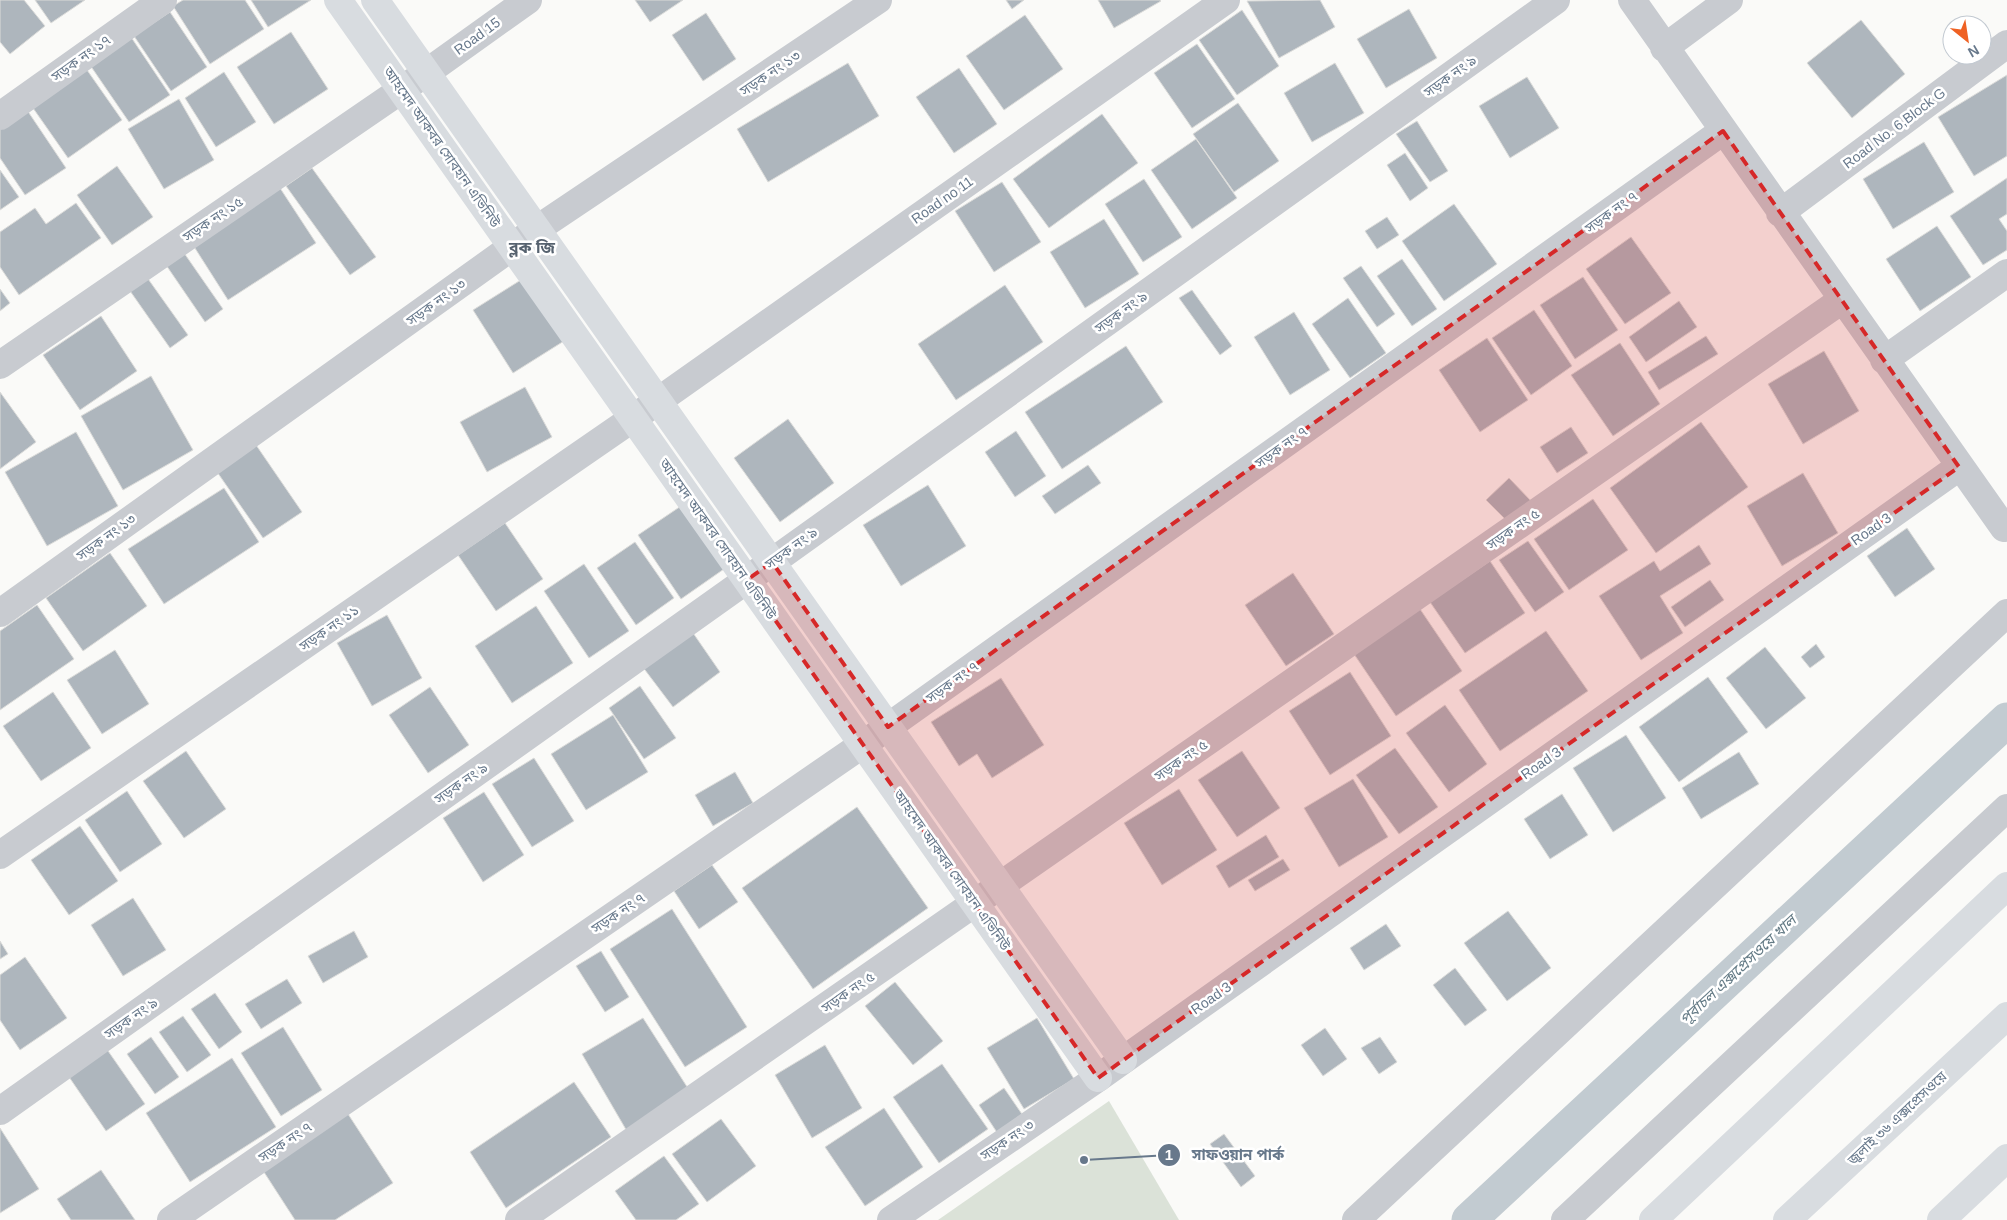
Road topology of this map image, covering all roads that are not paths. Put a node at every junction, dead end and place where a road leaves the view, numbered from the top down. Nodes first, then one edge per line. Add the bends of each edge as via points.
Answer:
1 (163, 0) edge
2 (338, 0) edge
3 (375, 0) edge
4 (528, 0) edge
5 (878, 0) edge
6 (1226, 0) edge
7 (1556, 0) edge
8 (1632, 0) edge
9 (1729, 0) edge
10 (2007, 44) edge
11 (1664, 48) junction
12 (426, 73) junction
13 (401, 90) junction
14 (0, 116) edge
15 (1723, 131) junction
16 (1780, 212) junction
17 (537, 229) junction
18 (512, 247) junction
19 (2007, 273) edge
20 (1842, 300) junction
21 (1884, 360) junction
22 (0, 365) edge
23 (658, 401) junction
24 (633, 418) junction
25 (1959, 467) junction
26 (2004, 528) dead end
27 (772, 562) junction
28 (747, 580) junction
29 (0, 613) edge
30 (2007, 613) edge
31 (888, 728) junction
32 (863, 745) junction
33 (2007, 808) edge
34 (0, 855) edge
35 (1000, 886) junction
36 (2007, 886) edge
37 (975, 904) junction
38 (2007, 1016) edge
39 (1123, 1060) junction
40 (1098, 1078) junction
41 (0, 1112) edge
42 (2007, 1158) edge
43 (171, 1220) edge
44 (519, 1220) edge
45 (891, 1220) edge
46 (1356, 1220) edge
47 (1565, 1220) edge
48 (1653, 1220) edge
49 (1787, 1220) edge
50 (1941, 1220) edge

1 - 14 street, সড়ক নং ১৭
2 - 13 main road, আহমেদ আকবর সোবহান এভিনিউ
3 - 12 main road
4 - 12 street, Road 15
5 - 17 street, সড়ক নং ১৩
6 - 23 street, Road no 11
7 - 27 street, সড়ক নং ৯
8 - 11 street
9 - 11 street
10 - 16 street, Road No. 6,Block G
11 - 15 street
12 - 13 street, সড়ক নং ১৫
12 - 17 main road
13 - 18 main road, আহমেদ আকবর সোবহান এভিনিউ
13 - 22 street, সড়ক নং ১৫
15 - 16 street
15 - 31 street, সড়ক নং ৭
16 - 20 street
17 - 18 street, সড়ক নং ১৩
17 - 23 main road
18 - 24 main road, আহমেদ আকবর সোবহান এভিনিউ
18 - 29 street, সড়ক নং ১৩
19 - 21 street
20 - 21 street
20 - 35 street, সড়ক নং ৫
21 - 25 street
23 - 24 street, সড়ক নং ১১
23 - 27 main road
24 - 28 main road, আহমেদ আকবর সোবহান এভিনিউ
24 - 34 street, সড়ক নং ১১
25 - 26 street
25 - 39 street, Road 3
27 - 28 street, সড়ক নং ৯
27 - 31 main road
28 - 32 main road, আহমেদ আকবর সোবহান এভিনিউ
28 - 41 street, সড়ক নং ৯
30 - 46 street
31 - 32 street, সড়ক নং ৭
31 - 35 main road
32 - 37 main road, আহমেদ আকবর সোবহান এভিনিউ
32 - 43 street, সড়ক নং ৭
33 - 47 street
35 - 37 street, সড়ক নং ৫
35 - 39 main road
36 - 48 main road
37 - 40 main road, আহমেদ আকবর সোবহান এভিনিউ
37 - 44 street, সড়ক নং ৫
38 - 49 main road, জুলাই ৩৬ এক্সপ্রেসওয়ে
39 - 40 street, সড়ক নং ৩
40 - 45 street, সড়ক নং ৩
42 - 50 main road

